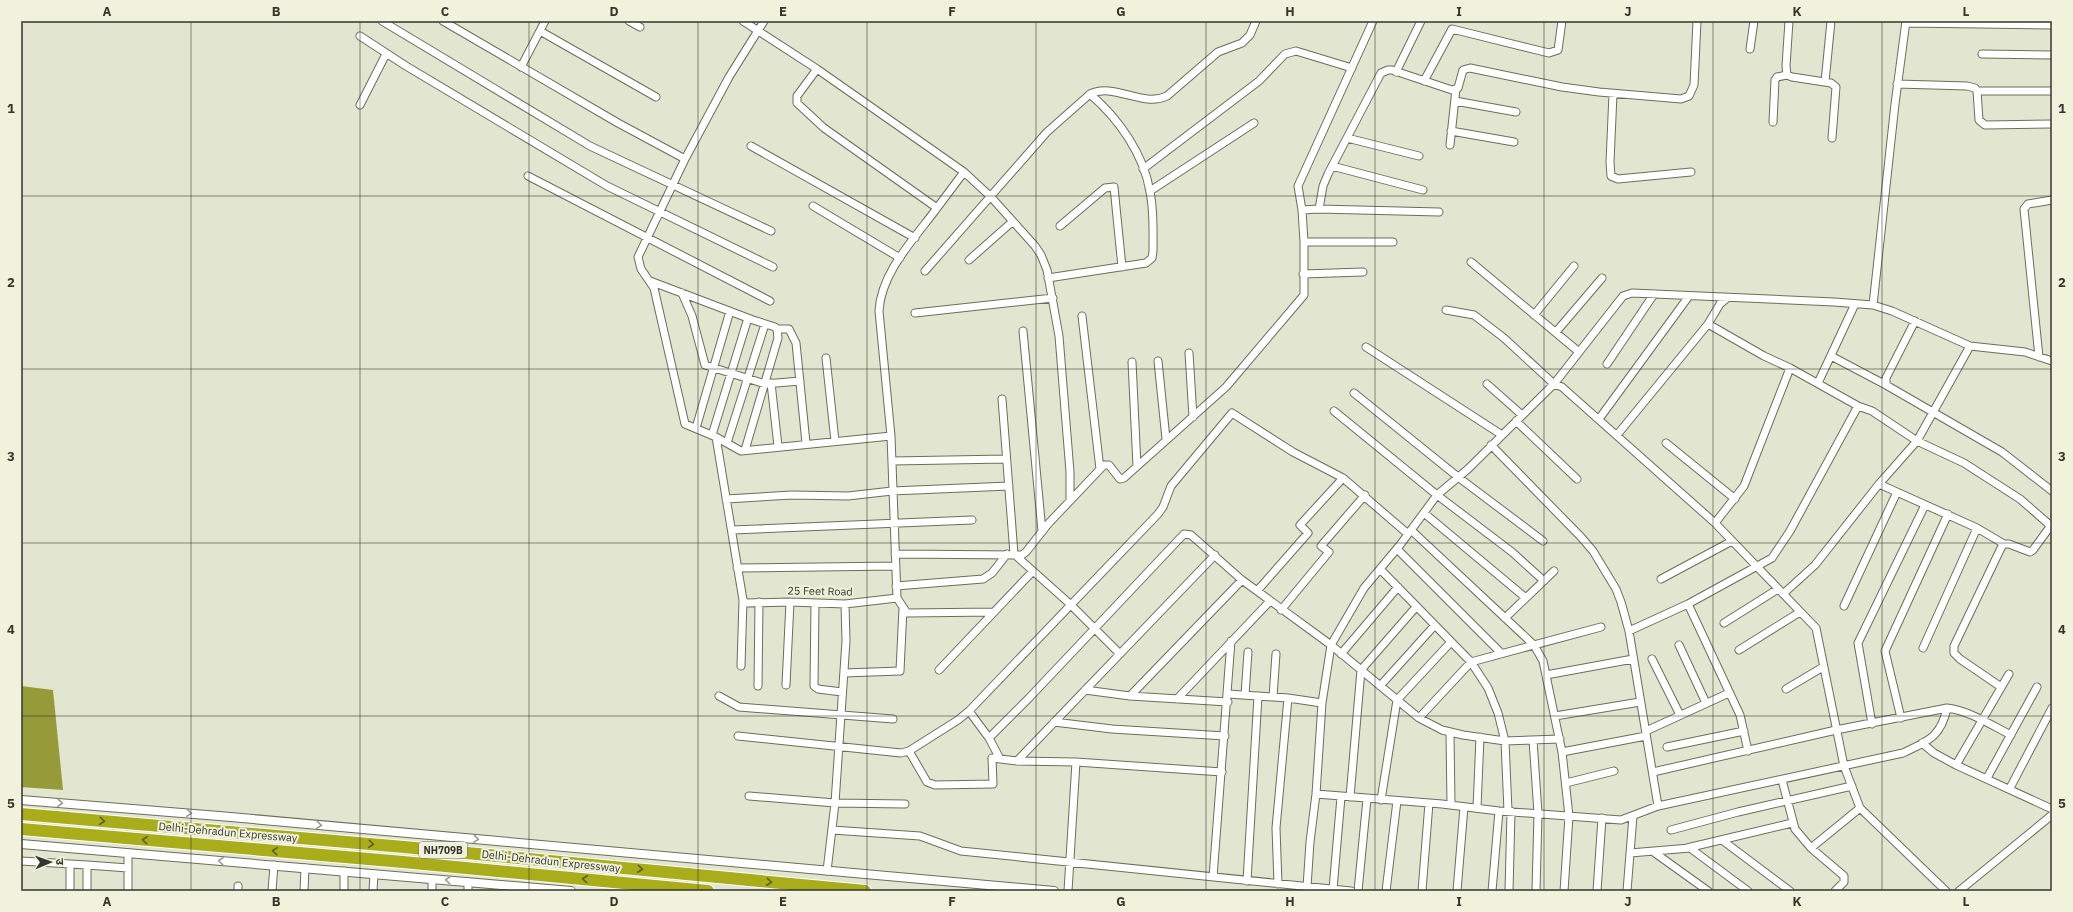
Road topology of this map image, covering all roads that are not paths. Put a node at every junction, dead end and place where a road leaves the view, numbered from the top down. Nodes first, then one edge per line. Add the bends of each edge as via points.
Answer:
1 (382, 21) edge
2 (443, 21) edge
3 (545, 21) edge
4 (629, 21) edge
5 (743, 21) edge
6 (764, 21) edge
7 (1256, 21) edge
8 (1373, 21) edge
9 (1421, 21) edge
10 (1562, 21) edge
11 (1697, 21) edge
12 (1754, 21) edge
13 (1789, 21) edge
14 (1831, 21) edge
15 (1906, 22) edge
16 (2052, 25) edge
17 (640, 26) dead end
18 (540, 31) junction
19 (758, 31) junction
20 (360, 36) dead end
21 (1750, 49) dead end
22 (386, 54) junction
23 (1982, 54) dead end
24 (2052, 55) edge
25 (521, 67) junction
26 (1352, 68) junction
27 (817, 69) junction
28 (1396, 72) junction
29 (1787, 75) junction
30 (1424, 81) junction
31 (1824, 82) junction
32 (1897, 84) junction
33 (1456, 89) junction
34 (1977, 91) junction
35 (2052, 91) edge
36 (1090, 94) junction
37 (1613, 94) junction
38 (656, 98) dead end
39 (1455, 101) junction
40 (360, 105) dead end
41 (1516, 112) dead end
42 (1773, 122) dead end
43 (1254, 123) dead end
44 (2052, 124) edge
45 (1452, 131) junction
46 (1347, 138) junction
47 (1832, 138) dead end
48 (1514, 142) dead end
49 (1450, 145) dead end
50 (751, 146) dead end
51 (1419, 156) dead end
52 (685, 158) junction
53 (1332, 166) junction
54 (1144, 169) junction
55 (964, 172) junction
56 (1690, 172) dead end
57 (528, 176) dead end
58 (672, 186) junction
59 (1423, 190) dead end
60 (1150, 191) junction
61 (991, 197) junction
62 (2052, 200) edge
63 (813, 206) dead end
64 (937, 208) junction
65 (1319, 209) junction
66 (659, 210) junction
67 (1302, 210) junction
68 (1439, 212) dead end
69 (1012, 222) junction
70 (1060, 226) dead end
71 (771, 231) dead end
72 (647, 237) junction
73 (915, 238) junction
74 (1304, 242) junction
75 (1393, 242) dead end
76 (900, 258) junction
77 (969, 260) dead end
78 (1471, 262) dead end
79 (1574, 266) dead end
80 (773, 267) dead end
81 (1122, 267) junction
82 (926, 271) dead end
83 (1363, 272) dead end
84 (1303, 274) junction
85 (1048, 278) junction
86 (1602, 278) dead end
87 (650, 281) junction
88 (682, 293) junction
89 (1654, 294) junction
90 (1689, 296) junction
91 (1053, 298) junction
92 (1727, 298) junction
93 (770, 301) dead end
94 (1856, 304) junction
95 (1873, 305) junction
96 (1446, 310) dead end
97 (730, 311) junction
98 (915, 313) dead end
99 (1534, 315) junction
100 (1082, 316) dead end
101 (748, 318) junction
102 (1915, 321) junction
103 (764, 324) junction
104 (1708, 324) junction
105 (777, 329) junction
106 (1023, 331) dead end
107 (1556, 332) junction
108 (1970, 346) junction
109 (1366, 348) dead end
110 (1579, 352) junction
111 (1188, 353) dead end
112 (1831, 356) junction
113 (2039, 356) junction
114 (826, 358) dead end
115 (1158, 361) dead end
116 (2052, 361) edge
117 (1132, 362) dead end
118 (1607, 364) dead end
119 (714, 368) junction
120 (1790, 368) junction
121 (730, 373) junction
122 (747, 378) junction
123 (800, 381) junction
124 (768, 383) junction
125 (1818, 383) junction
126 (1487, 384) dead end
127 (1554, 384) junction
128 (1886, 385) junction
129 (1354, 393) dead end
130 (1002, 399) dead end
131 (1858, 406) junction
132 (1334, 412) dead end
133 (1934, 412) junction
134 (1522, 415) junction
135 (1192, 416) junction
136 (1599, 419) junction
137 (1516, 421) junction
138 (696, 428) junction
139 (1502, 435) junction
140 (1617, 435) junction
141 (714, 436) junction
142 (891, 436) junction
143 (1166, 440) junction
144 (835, 441) junction
145 (1917, 441) junction
146 (727, 443) junction
147 (806, 443) junction
148 (1666, 443) dead end
149 (1491, 445) junction
150 (778, 446) junction
151 (745, 450) junction
152 (1006, 459) junction
153 (892, 460) junction
154 (1137, 466) junction
155 (1100, 469) junction
156 (1458, 477) junction
157 (1343, 478) junction
158 (1577, 479) dead end
159 (1879, 484) junction
160 (1008, 486) junction
161 (892, 491) junction
162 (2052, 491) edge
163 (1897, 492) junction
164 (1365, 495) junction
165 (1437, 495) junction
166 (726, 499) junction
167 (1735, 499) junction
168 (1070, 500) junction
169 (1925, 505) junction
170 (1424, 513) junction
171 (1948, 514) junction
172 (972, 520) dead end
173 (895, 522) junction
174 (1715, 523) junction
175 (2051, 525) edge
176 (1977, 528) junction
177 (732, 530) junction
178 (1042, 531) junction
179 (1409, 532) junction
180 (2044, 536) junction
181 (2052, 539) edge
182 (1543, 541) dead end
183 (1732, 541) junction
184 (2004, 544) junction
185 (1397, 549) junction
186 (895, 554) junction
187 (1010, 554) junction
188 (1215, 555) junction
189 (895, 566) junction
190 (1757, 566) junction
191 (737, 568) junction
192 (1380, 569) junction
193 (1033, 571) junction
194 (1554, 571) dead end
195 (1661, 579) dead end
196 (1242, 580) junction
197 (1544, 581) junction
198 (896, 586) junction
199 (1398, 588) junction
200 (1257, 591) junction
201 (1780, 591) junction
202 (897, 598) junction
203 (1526, 598) junction
204 (743, 600) junction
205 (1270, 601) junction
206 (759, 602) junction
207 (790, 602) junction
208 (815, 603) junction
209 (845, 604) junction
210 (1070, 604) junction
211 (1688, 604) junction
212 (1416, 606) junction
213 (1844, 606) dead end
214 (903, 608) junction
215 (1281, 610) junction
216 (994, 612) junction
217 (1800, 612) junction
218 (1505, 618) junction
219 (1724, 623) dead end
220 (1435, 625) junction
221 (1601, 627) dead end
222 (1094, 630) junction
223 (1629, 631) junction
224 (1231, 641) junction
225 (1451, 642) junction
226 (1330, 645) junction
227 (1534, 645) junction
228 (1679, 645) dead end
229 (1923, 648) dead end
230 (1739, 650) dead end
231 (1248, 652) dead end
232 (1501, 653) junction
233 (1120, 654) junction
234 (1276, 654) dead end
235 (1341, 654) junction
236 (1633, 659) junction
237 (1652, 659) dead end
238 (1471, 662) junction
239 (741, 666) dead end
240 (1823, 667) junction
241 (939, 670) dead end
242 (1361, 670) junction
243 (844, 673) junction
244 (2009, 674) dead end
245 (1546, 675) junction
246 (786, 685) dead end
247 (758, 686) dead end
248 (1380, 686) junction
249 (2001, 687) junction
250 (2037, 688) dead end
251 (1786, 689) dead end
252 (1085, 690) junction
253 (842, 692) junction
254 (1729, 693) junction
255 (1228, 694) junction
256 (1245, 695) junction
257 (719, 696) dead end
258 (1130, 696) junction
259 (1258, 696) junction
260 (1273, 697) junction
261 (1288, 698) junction
262 (1177, 699) junction
263 (1397, 700) junction
264 (1228, 702) junction
265 (1640, 702) junction
266 (1322, 703) junction
267 (1706, 703) junction
268 (1947, 708) junction
269 (2052, 708) edge
270 (969, 711) junction
271 (841, 714) junction
272 (1680, 715) junction
273 (1555, 716) junction
274 (1419, 718) junction
275 (1901, 718) junction
276 (893, 719) dead end
277 (1982, 720) junction
278 (1054, 722) junction
279 (1872, 724) junction
280 (1836, 730) junction
281 (1450, 732) junction
282 (1744, 732) junction
283 (1646, 734) junction
284 (738, 736) dead end
285 (1225, 736) junction
286 (2011, 736) junction
287 (1480, 737) junction
288 (989, 738) junction
289 (1560, 739) junction
290 (1533, 740) junction
291 (1505, 741) junction
292 (1922, 743) junction
293 (838, 745) junction
294 (1667, 747) dead end
295 (909, 751) junction
296 (1748, 751) junction
297 (1562, 752) junction
298 (999, 757) junction
299 (1017, 761) junction
300 (1076, 762) junction
301 (1956, 765) junction
302 (1844, 766) junction
303 (1614, 771) dead end
304 (1222, 772) junction
305 (1652, 772) junction
306 (1986, 778) junction
307 (1782, 780) junction
308 (1566, 783) junction
309 (1852, 786) junction
310 (2010, 788) junction
311 (1316, 794) junction
312 (749, 796) dead end
313 (1341, 797) junction
314 (1350, 797) junction
315 (1367, 799) junction
316 (21, 800) edge
317 (1381, 800) junction
318 (1397, 801) junction
319 (1787, 801) junction
320 (835, 803) junction
321 (1429, 803) junction
322 (905, 804) dead end
323 (1451, 805) junction
324 (1658, 806) junction
325 (1464, 807) junction
326 (1477, 808) junction
327 (1860, 808) junction
328 (2052, 809) edge
329 (1499, 811) junction
330 (1509, 811) junction
331 (1538, 813) junction
332 (21, 814) edge
333 (2052, 815) edge
334 (1569, 816) junction
335 (1633, 816) junction
336 (1602, 818) junction
337 (1792, 823) junction
338 (21, 830) edge
339 (832, 830) junction
340 (1671, 830) dead end
341 (1722, 840) junction
342 (21, 844) edge
343 (1686, 848) junction
344 (1811, 848) junction
345 (128, 853) junction
346 (1630, 853) junction
347 (1655, 853) junction
348 (21, 861) edge
349 (1070, 863) junction
350 (70, 864) junction
351 (87, 865) junction
352 (128, 868) junction
353 (827, 871) junction
354 (304, 872) junction
355 (273, 873) junction
356 (344, 875) junction
357 (1213, 877) junction
358 (374, 878) junction
359 (432, 879) junction
360 (1247, 880) junction
361 (1278, 884) junction
362 (1307, 887) junction
363 (304, 888) edge
364 (468, 888) edge
365 (498, 888) edge
366 (344, 889) edge
367 (373, 890) edge
368 (432, 890) edge
369 (550, 890) edge
370 (1333, 890) junction
371 (70, 891) edge
372 (87, 891) edge
373 (128, 891) edge
374 (272, 891) edge
375 (570, 891) edge
376 (708, 891) edge
377 (865, 891) edge
378 (1054, 891) edge
379 (1068, 891) edge
380 (1351, 891) edge
381 (1358, 891) edge
382 (1386, 891) edge
383 (1422, 891) edge
384 (1457, 891) edge
385 (1492, 891) edge
386 (1509, 891) edge
387 (1536, 891) edge
388 (1564, 891) edge
389 (1597, 891) edge
390 (1627, 891) edge
391 (1708, 891) edge
392 (1748, 891) edge
393 (1790, 891) edge
394 (1835, 891) edge
395 (1946, 891) edge
396 (1959, 891) edge

1 - 58 street via 590,146
2 - 25 street
3 - 18 street
4 - 17 street
5 - 19 street
6 - 19 street
7 - 36 street via 1250,35 1242,43 1218,52 1161,98 1146,99 1099,90
8 - 26 street
9 - 28 street
10 - 30 street via 1560,46 1552,53 1452,29
11 - 37 street via 1694,85 1689,96 1681,99
12 - 21 street
13 - 29 street
14 - 31 street
15 - 16 street
15 - 32 street
18 - 25 street
18 - 38 street
19 - 27 street
19 - 52 street via 729,77
20 - 22 street
22 - 40 street
22 - 66 street via 590,176
23 - 24 street
25 - 52 street
26 - 54 street via 1296,51 1285,54 1259,81
26 - 67 street via 1298,186
27 - 55 street
27 - 64 street via 797,96 797,103 824,128
28 - 30 street
28 - 46 street via 1388,70 1381,73
29 - 31 street
29 - 42 street via 1775,80
30 - 33 street
31 - 47 street via 1834,84 1836,90
32 - 34 street via 1967,86
32 - 95 street
33 - 37 street via 1463,70 1470,68 1562,87
33 - 39 street
34 - 35 street
34 - 44 street via 1979,120 1982,124
36 - 54 street via 1113,116 1129,139
36 - 61 street via 1047,132
37 - 56 street via 1611,176 1618,179
39 - 41 street
39 - 45 street
43 - 60 street
45 - 48 street
45 - 49 street
46 - 51 street
46 - 53 street
50 - 73 street
52 - 58 street
53 - 59 street
53 - 65 street via 1323,186
54 - 60 street
55 - 61 street
55 - 64 street
57 - 72 street
58 - 66 street
58 - 71 street
60 - 81 street via 1154,251 1152,258 1146,263
61 - 69 street
61 - 82 street
62 - 113 street via 2028,204 2024,209
63 - 76 street
64 - 73 street
65 - 67 street
65 - 68 street
66 - 72 street
66 - 80 street
67 - 74 street
69 - 77 street
69 - 85 street via 1041,255
70 - 81 street via 1105,188 1114,187
72 - 87 street via 638,257 641,269
72 - 93 street
73 - 76 street
74 - 75 street
74 - 84 street
76 - 142 street via 891,270 880,297 879,311
78 - 99 street
79 - 99 street
81 - 85 street
83 - 84 street
84 - 135 street via 1304,295 1299,302 1226,387
85 - 91 street
86 - 107 street
87 - 88 street
87 - 138 street via 663,325 685,424
88 - 97 street
88 - 119 street via 692,316 704,363
89 - 90 street
89 - 110 street via 1632,293 1623,296
89 - 118 street
90 - 92 street
90 - 136 street
91 - 98 street
91 - 168 street via 1061,361
92 - 94 street
92 - 104 street via 1720,304
94 - 95 street
94 - 112 street
95 - 102 street via 1892,310
96 - 127 street via 1474,315 1504,338
97 - 101 street
97 - 119 street
99 - 107 street
100 - 155 street
101 - 103 street
101 - 121 street
102 - 108 street
102 - 128 street via 1886,378
103 - 105 street
103 - 122 street
104 - 120 street
104 - 140 street
105 - 123 street via 789,329 794,336
105 - 124 street via 778,338
106 - 178 street
107 - 110 street
108 - 113 street via 2020,351
108 - 133 street
109 - 139 street
110 - 127 street
111 - 135 street
112 - 125 street
112 - 128 street
113 - 116 street
114 - 144 street
115 - 143 street
117 - 154 street
119 - 121 street
119 - 138 street
120 - 125 street
120 - 167 street via 1744,486
121 - 122 street
121 - 141 street
122 - 124 street
122 - 146 street
123 - 124 street
123 - 147 street
124 - 150 street
124 - 151 street
125 - 131 street
126 - 134 street
127 - 134 street
127 - 136 street via 1562,387
128 - 133 street
129 - 156 street
130 - 152 street
131 - 145 street via 1872,411
131 - 190 street via 1790,531 1772,558
132 - 165 street
133 - 145 street
133 - 162 street via 2002,452
134 - 137 street
135 - 143 street
136 - 140 street
137 - 139 street
137 - 158 street
138 - 141 street
139 - 149 street
140 - 174 street
141 - 146 street
141 - 166 street
142 - 144 street
142 - 153 street
143 - 154 street
144 - 147 street
145 - 159 street
145 - 175 street via 1964,464 2020,499
146 - 151 street via 741,451
147 - 150 street
148 - 167 street
149 - 156 street
149 - 223 street via 1581,537 1616,589
150 - 151 street
152 - 153 street
152 - 160 street
153 - 161 street
154 - 155 street via 1128,476 1120,479 1109,464
155 - 168 street
156 - 165 street
156 - 182 street
157 - 164 street
157 - 200 street via 1300,525 1308,533
157 - 210 street via 1293,452 1232,413 1171,486 1158,514
159 - 163 street
159 - 201 street via 1815,565
160 - 161 street
160 - 187 street
161 - 166 street via 848,496 792,495
161 - 173 street
163 - 169 street
163 - 213 street
164 - 179 street
164 - 215 street via 1321,546 1329,552
165 - 170 street
165 - 197 street via 1512,552
166 - 177 street
167 - 174 street
168 - 178 street
169 - 171 street
169 - 279 street via 1858,642
170 - 179 street
170 - 203 street
171 - 176 street
171 - 275 street via 1885,650
172 - 173 street
173 - 177 street
173 - 186 street
174 - 183 street
175 - 180 street
176 - 184 street
176 - 229 street
177 - 191 street
178 - 187 street via 1022,555
179 - 185 street
179 - 218 street
180 - 181 street
180 - 184 street via 2030,552
183 - 190 street
183 - 195 street
184 - 249 street via 1954,646 1954,653 1960,659
185 - 192 street
185 - 232 street
186 - 187 street
186 - 189 street
187 - 193 street
187 - 198 street via 983,579
188 - 196 street
188 - 222 street via 1191,535 1184,534
188 - 233 street
189 - 191 street
189 - 198 street
190 - 201 street
190 - 211 street
191 - 204 street
192 - 199 street
192 - 226 street via 1364,588
193 - 210 street
193 - 216 street
194 - 197 street
196 - 200 street
196 - 258 street
197 - 203 street
198 - 202 street
199 - 212 street
199 - 235 street
200 - 205 street
201 - 217 street
201 - 219 street
202 - 209 street, 25 Feet Road
202 - 214 street
203 - 218 street
204 - 206 street, 25 Feet Road via 746,603
204 - 239 street
205 - 215 street
205 - 224 street
206 - 207 street, 25 Feet Road
206 - 247 street
207 - 208 street, 25 Feet Road
207 - 246 street
208 - 209 street, 25 Feet Road
208 - 253 street via 816,688
209 - 243 street
210 - 222 street
210 - 270 street
211 - 223 street
211 - 254 street
212 - 220 street
212 - 242 street
214 - 216 street via 907,613 913,614
214 - 243 street via 900,671
215 - 226 street
216 - 241 street
217 - 230 street
217 - 240 street via 1816,628
218 - 227 street
220 - 225 street
220 - 248 street
221 - 227 street
222 - 233 street
222 - 288 street
223 - 236 street
224 - 255 street
224 - 262 street
225 - 238 street
225 - 263 street
226 - 235 street
226 - 266 street
227 - 232 street
227 - 245 street via 1543,661
228 - 267 street
231 - 256 street
232 - 238 street
233 - 252 street
234 - 260 street
235 - 242 street
236 - 245 street
236 - 265 street
237 - 272 street
238 - 274 street
238 - 291 street via 1488,688
240 - 251 street
240 - 280 street
242 - 248 street
242 - 314 street
243 - 253 street
244 - 249 street
245 - 273 street
248 - 263 street
249 - 277 street
250 - 286 street
252 - 258 street
252 - 278 street
253 - 271 street
254 - 267 street
254 - 282 street via 1740,715
255 - 256 street
255 - 264 street
256 - 259 street
257 - 271 street via 739,707
258 - 262 street
259 - 260 street
259 - 360 street
260 - 261 street
261 - 266 street
261 - 361 street via 1276,828
262 - 264 street
263 - 274 street
263 - 317 street
264 - 285 street
265 - 273 street
265 - 283 street
266 - 311 street
267 - 272 street
268 - 275 street
268 - 277 street
268 - 292 street via 1941,728
269 - 310 street
270 - 288 street
270 - 295 street
271 - 276 street
271 - 293 street
272 - 283 street
273 - 289 street
274 - 281 street
275 - 279 street
277 - 286 street
277 - 301 street
278 - 285 street via 1112,729
278 - 299 street
279 - 280 street
280 - 296 street
280 - 302 street
281 - 287 street
281 - 323 street
282 - 294 street
282 - 296 street
283 - 297 street
283 - 305 street
284 - 293 street
285 - 304 street
286 - 306 street
287 - 291 street
287 - 326 street
288 - 298 street
289 - 290 street
289 - 297 street
290 - 291 street
290 - 331 street
291 - 330 street
292 - 301 street
292 - 302 street via 1903,753
293 - 295 street via 901,753
293 - 320 street
295 - 298 street via 927,782 935,785 992,784 992,758
296 - 305 street
297 - 308 street
298 - 299 street
299 - 300 street
300 - 304 street
300 - 349 street
301 - 306 street
302 - 307 street
302 - 309 street
303 - 308 street
304 - 357 street
305 - 324 street
306 - 310 street
307 - 319 street
307 - 324 street
308 - 334 street
309 - 319 street
309 - 327 street
310 - 328 street
311 - 313 street
311 - 362 street
312 - 320 street
313 - 314 street
313 - 370 street
314 - 315 street
315 - 317 street
315 - 381 street
316 -> 353 street
317 - 318 street
318 - 321 street
318 - 382 street
319 - 337 street
319 - 340 street
320 - 322 street
320 - 339 street
321 - 323 street
321 - 383 street
323 - 325 street
324 - 335 street
325 - 326 street
325 - 384 street
326 - 329 street
327 - 344 street
327 - 395 street
329 - 330 street
329 - 385 street
330 - 331 street
330 - 386 street
331 - 334 street
331 - 387 street
332 -> 377 highway, Delhi-Dehradun Expressway / NH709B via 404,846
333 - 396 street
334 - 336 street
334 - 388 street
335 - 336 street via 1621,820
335 - 346 street
336 - 389 street
337 - 341 street
337 - 344 street
376 -> 338 highway, Delhi-Dehradun Expressway / NH709B
339 - 349 street via 920,836 961,851
339 - 353 street
341 - 343 street
341 - 393 street
342 - 345 street
343 - 347 street
343 - 392 street via 1690,848
344 - 394 street via 1844,876 1844,882
345 - 352 street
355 -> 345 street
346 - 347 street
346 - 390 street
347 - 391 street
348 - 350 street
349 - 357 street
349 - 379 street
350 - 351 street
350 - 371 street
351 - 352 street
351 - 372 street
352 - 373 street
353 - 378 street
354 - 355 street
354 - 356 street
354 - 363 street
355 - 374 street
356 - 358 street
356 - 366 street
357 - 360 street
358 - 359 street
358 - 367 street
364 -> 359 street
359 - 368 street
360 - 361 street
361 - 362 street
362 - 370 street
364 - 365 street
365 - 369 street
369 - 375 street
370 - 380 street

